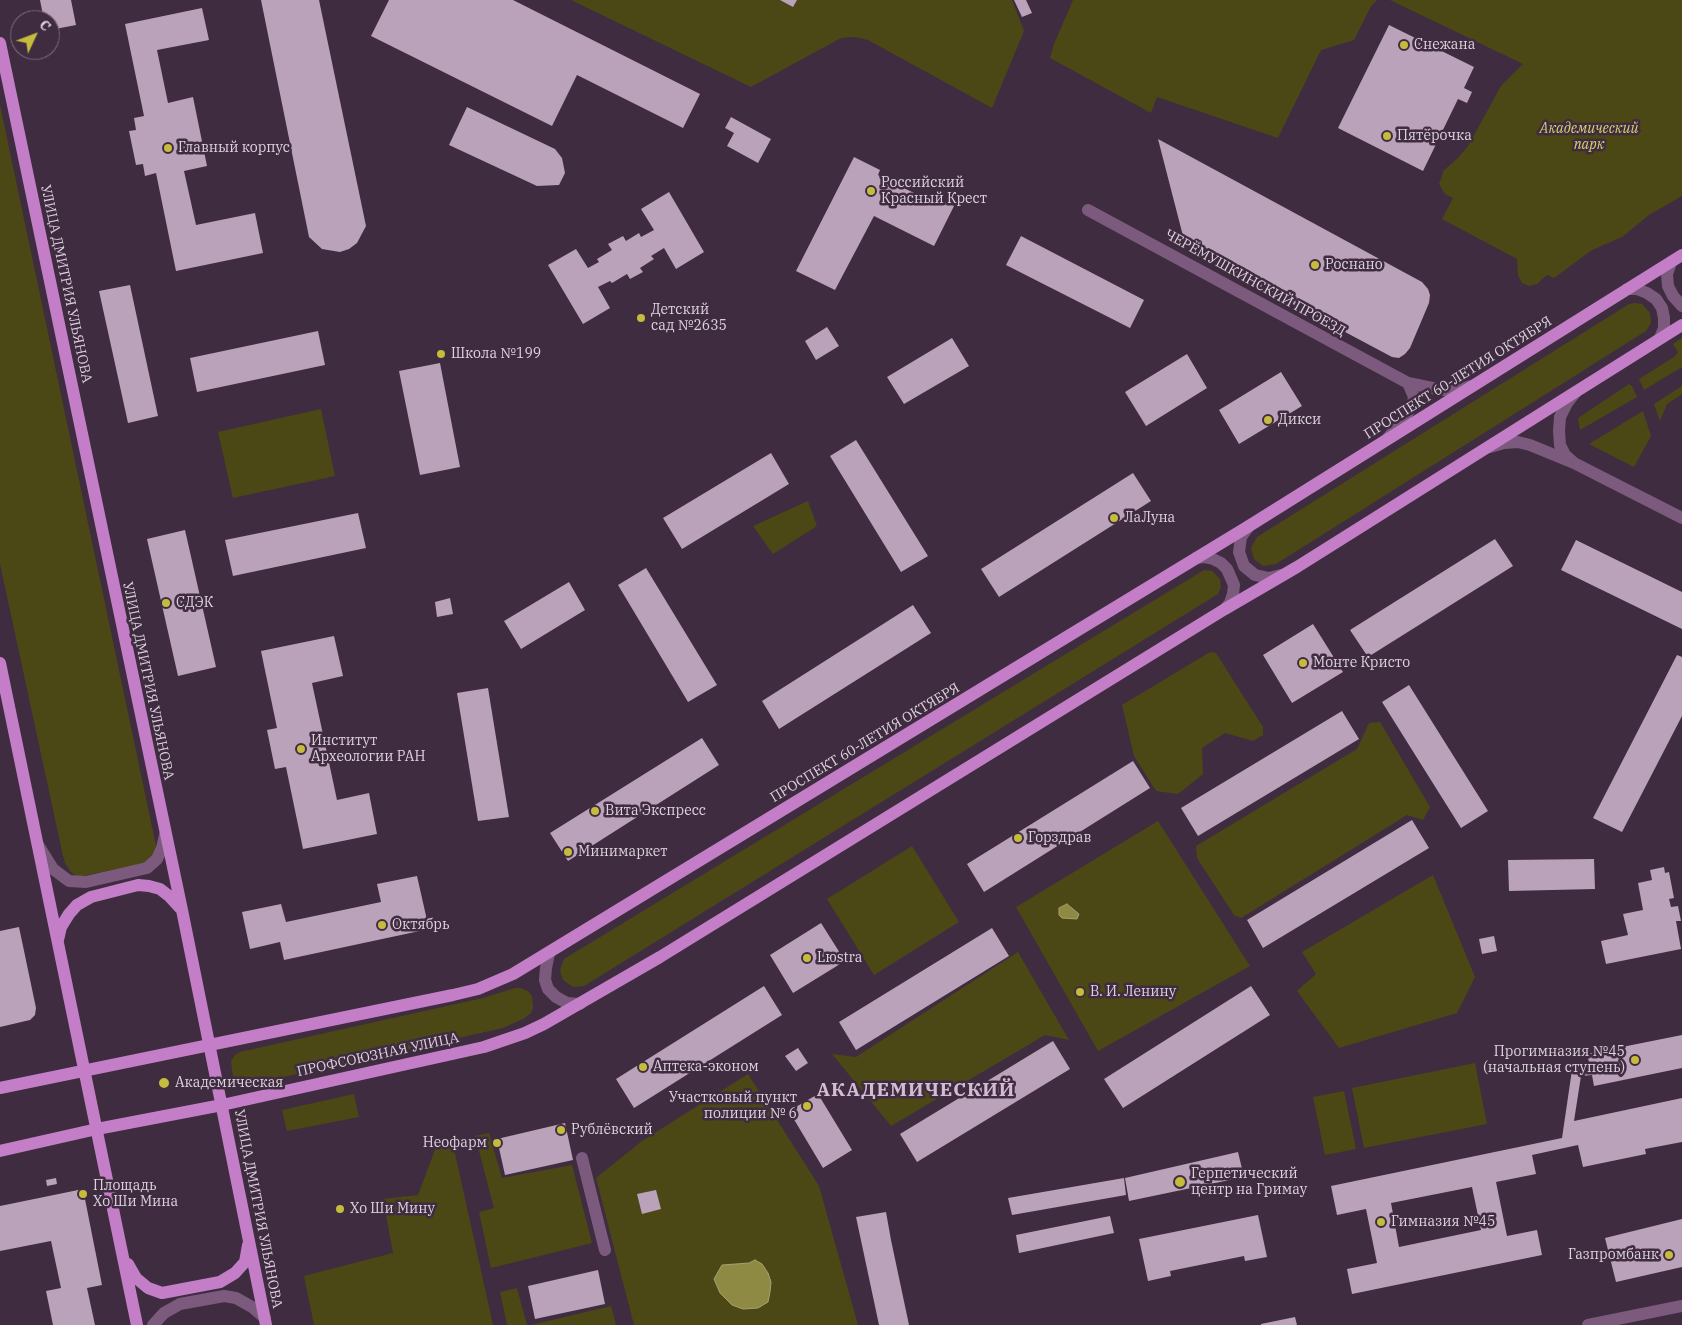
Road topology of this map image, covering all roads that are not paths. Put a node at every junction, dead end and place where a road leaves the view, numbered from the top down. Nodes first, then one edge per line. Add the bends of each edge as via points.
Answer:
1 (0, 42) edge
2 (1088, 210) dead end
3 (1682, 255) edge
4 (1671, 262) junction
5 (1627, 290) junction
6 (1682, 306) edge
7 (1682, 325) edge
8 (1660, 338) junction
9 (1408, 383) junction
10 (1478, 385) junction
11 (1579, 388) junction
12 (1386, 441) junction
13 (1483, 448) junction
14 (1574, 463) junction
15 (1682, 518) edge
16 (1250, 526) junction
17 (1196, 558) junction
18 (1283, 574) junction
19 (1225, 609) junction
20 (0, 663) edge
21 (164, 834) junction
22 (38, 845) junction
23 (182, 910) junction
24 (58, 940) junction
25 (550, 953) junction
26 (580, 1004) junction
27 (209, 1045) junction
28 (85, 1072) junction
29 (0, 1088) edge
30 (222, 1105) junction
31 (97, 1129) junction
32 (0, 1150) edge
33 (582, 1158) dead end
34 (249, 1238) junction
35 (605, 1250) dead end
36 (124, 1258) junction
37 (1682, 1306) edge
38 (266, 1322) edge
39 (137, 1325) edge
40 (153, 1325) edge
41 (1588, 1325) edge

1 - 21 main road, УЛИЦА ДМИТРИЯ УЛЬЯНОВА
2 - 9 street, ЧЕРЁМУШКИНСКИЙ ПРОЕЗД
3 - 4 main road, ПРОСПЕКТ 60-ЛЕТИЯ ОКТЯБРЯ
4 - 5 main road, ПРОСПЕКТ 60-ЛЕТИЯ ОКТЯБРЯ
4 - 6 street via 1668,286
5 - 8 street via 1637,289 1656,299 1664,318
5 - 10 main road, ПРОСПЕКТ 60-ЛЕТИЯ ОКТЯБРЯ
7 - 8 main road
8 - 11 main road
9 - 10 street, ЧЕРЁМУШКИНСКИЙ ПРОЕЗД via 1442,390
9 - 12 street via 1413,403
10 - 12 main road, ПРОСПЕКТ 60-ЛЕТИЯ ОКТЯБРЯ
11 - 13 main road
11 - 14 street via 1560,417 1559,430 1560,445
12 - 16 main road, ПРОСПЕКТ 60-ЛЕТИЯ ОКТЯБРЯ
13 - 14 street via 1518,442
13 - 18 main road
14 - 15 street
16 - 17 main road, ПРОСПЕКТ 60-ЛЕТИЯ ОКТЯБРЯ
16 - 18 street via 1241,538 1238,552 1244,566 1262,577
17 - 19 street via 1213,559 1228,569 1234,585 1230,603
17 - 25 main road, ПРОСПЕКТ 60-ЛЕТИЯ ОКТЯБРЯ
18 - 19 main road
19 - 26 main road
20 - 22 main road
21 - 22 street via 157,859 147,868 86,882 69,880 53,869
21 - 23 main road, УЛИЦА ДМИТРИЯ УЛЬЯНОВА
22 - 24 main road
23 - 24 main road via 160,889 138,885 92,897 77,905 61,927
23 - 27 main road, УЛИЦА ДМИТРИЯ УЛЬЯНОВА
24 - 28 main road
25 - 26 street via 545,980 548,989 567,1004
25 - 27 main road via 514,974 478,989
26 - 30 main road, ПРОФСОЮЗНАЯ УЛИЦА via 525,1033 484,1047
27 - 28 main road
27 - 30 main road, УЛИЦА ДМИТРИЯ УЛЬЯНОВА
28 - 29 main road
28 - 31 main road
30 - 31 main road, ПРОФСОЮЗНАЯ УЛИЦА
30 - 34 main road, УЛИЦА ДМИТРИЯ УЛЬЯНОВА
31 - 32 main road, ПРОФСОЮЗНАЯ УЛИЦА
31 - 36 main road
33 - 35 street
34 - 36 main road via 245,1262 235,1273 220,1282 162,1292 148,1288 136,1278
34 - 38 main road, УЛИЦА ДМИТРИЯ УЛЬЯНОВА
36 - 39 main road
37 - 41 street
38 - 40 street via 252,1307 236,1298 224,1296 180,1304

